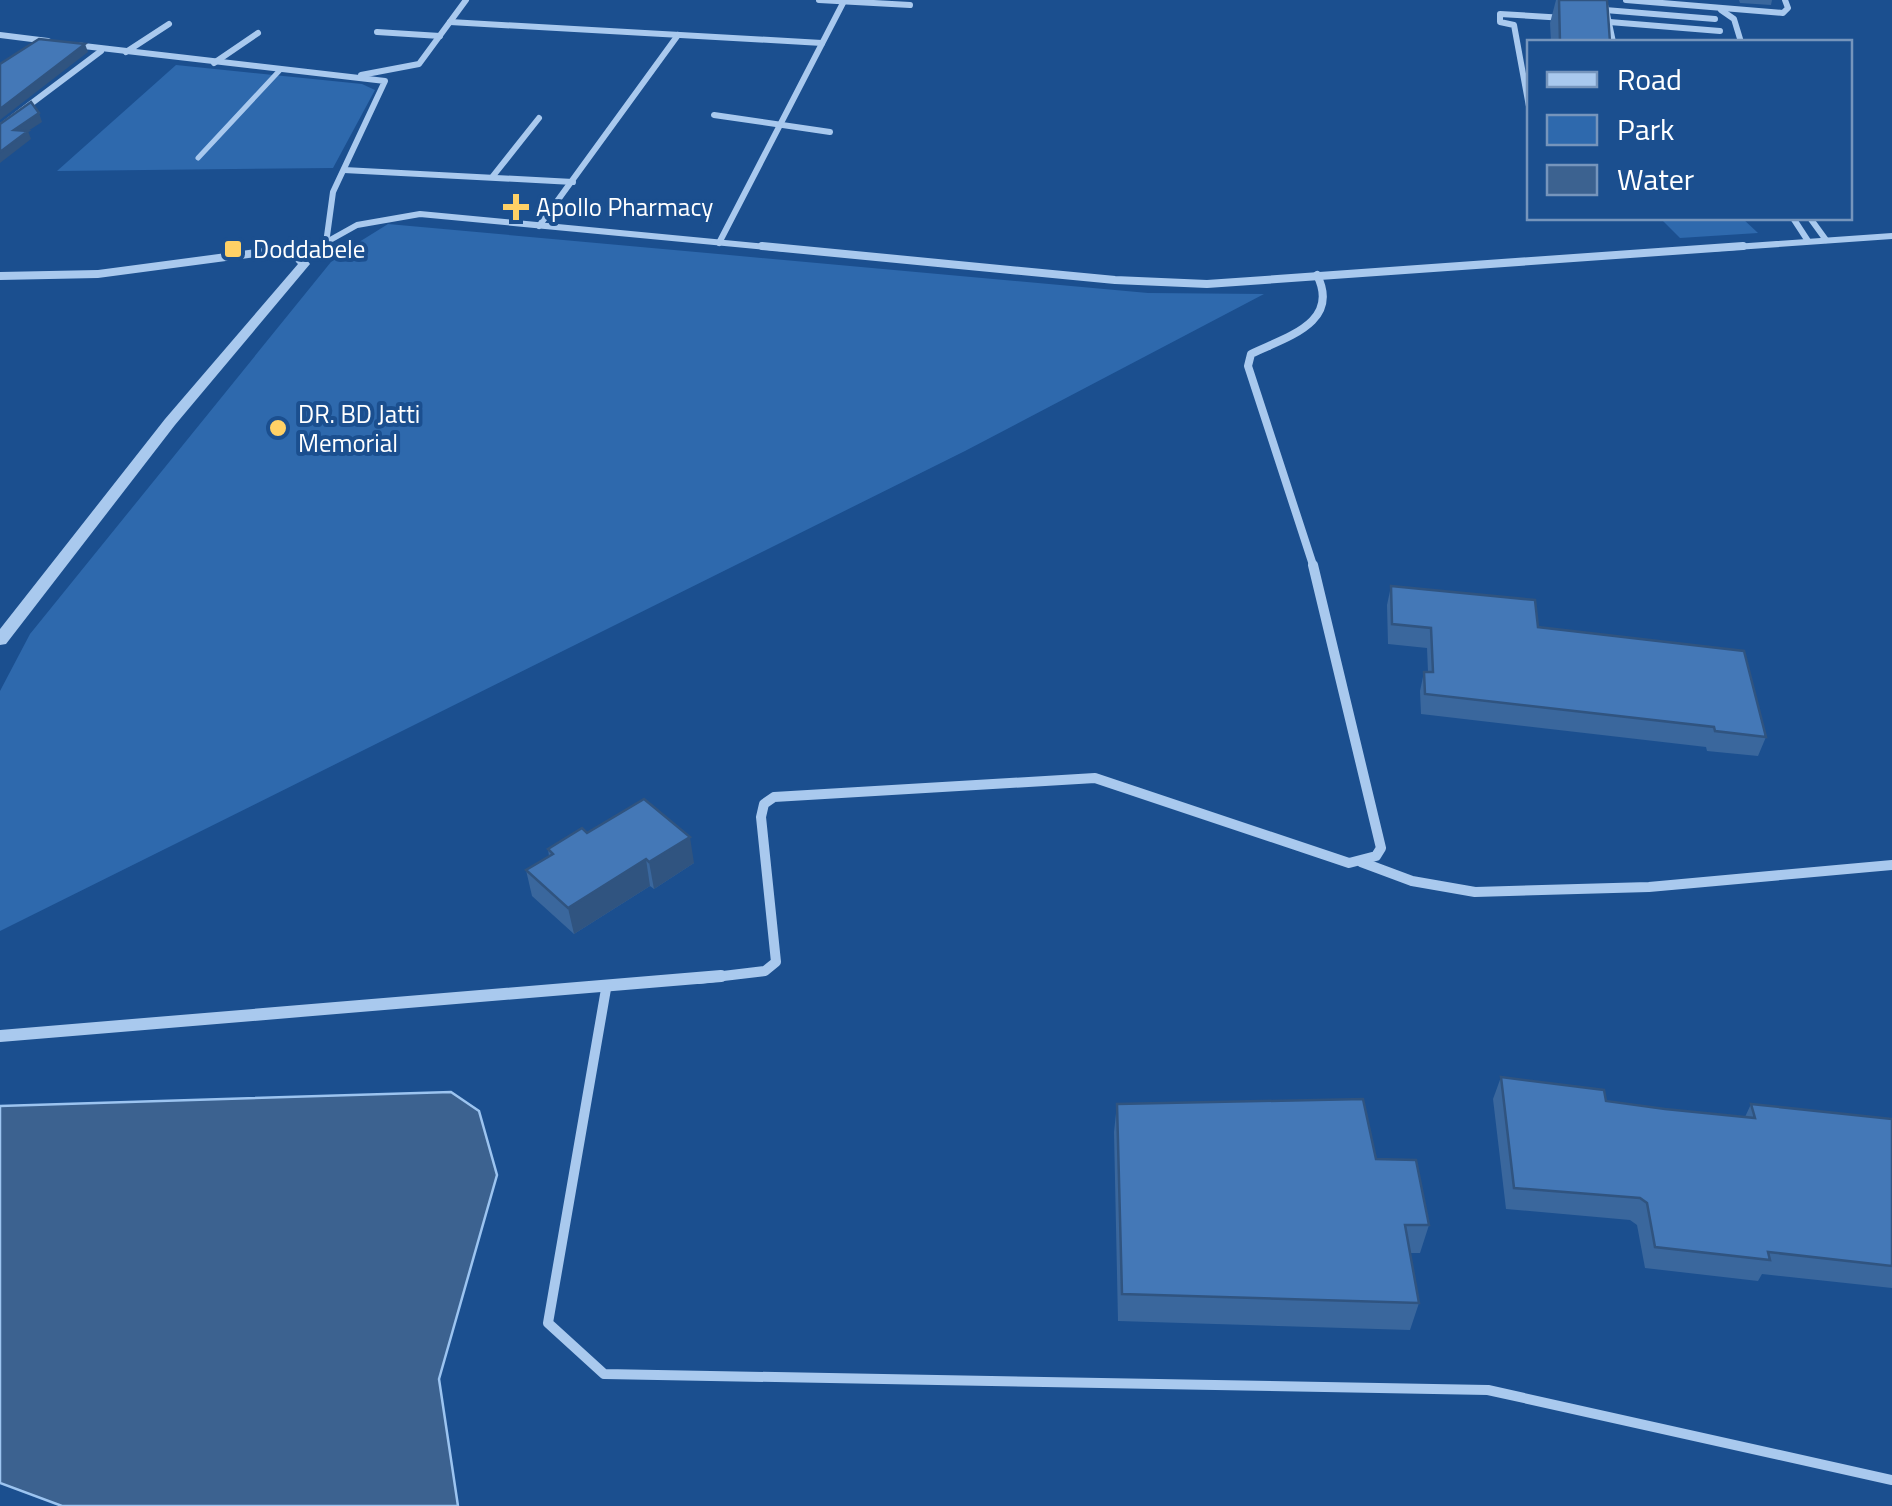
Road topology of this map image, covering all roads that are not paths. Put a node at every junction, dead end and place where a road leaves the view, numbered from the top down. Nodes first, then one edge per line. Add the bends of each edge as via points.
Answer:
1 (466, 0) edge
2 (818, 0) edge
3 (1604, 0) edge
4 (1626, 0) edge
5 (1786, 0) edge
6 (844, 1) edge
7 (1667, 2) edge
8 (910, 4) dead end
9 (1720, 4) edge
10 (1606, 10) junction
11 (1568, 18) edge
12 (1714, 19) junction
13 (1587, 20) edge
14 (450, 22) junction
15 (1607, 22) junction
16 (169, 24) dead end
17 (1720, 31) junction
18 (258, 32) dead end
19 (377, 32) dead end
20 (678, 35) junction
21 (0, 36) edge
22 (440, 36) junction
23 (39, 40) junction
24 (1612, 40) edge
25 (1723, 40) edge
26 (1740, 40) edge
27 (822, 42) junction
28 (26, 49) edge
29 (101, 50) junction
30 (125, 53) junction
31 (214, 63) junction
32 (280, 70) junction
33 (350, 78) junction
34 (1527, 96) edge
35 (714, 114) dead end
36 (539, 118) dead end
37 (780, 125) junction
38 (0, 127) edge
39 (830, 132) dead end
40 (198, 158) dead end
41 (344, 170) junction
42 (494, 176) junction
43 (573, 182) junction
44 (1794, 220) edge
45 (1811, 220) edge
46 (539, 226) junction
47 (327, 236) junction
48 (1892, 236) edge
49 (1826, 240) junction
50 (1808, 241) junction
51 (719, 242) junction
52 (302, 258) junction
53 (1317, 275) junction
54 (0, 276) edge
55 (0, 640) edge
56 (1360, 862) junction
57 (1892, 865) edge
58 (606, 989) junction
59 (0, 1036) edge
60 (1892, 1480) edge

1 - 14 street
2 - 6 street
3 - 10 street
4 - 7 street
5 - 9 street via 1783,13
6 - 8 street
6 - 27 street
7 - 9 street
9 - 12 street
9 - 26 street
10 - 12 street
10 - 15 street
11 - 34 street via 1500,14 1500,22 1514,24
12 - 17 street
13 - 15 street
14 - 20 street
14 - 22 street
15 - 17 street
15 - 24 street
16 - 30 street
17 - 25 street
18 - 31 street
19 - 22 street
20 - 27 street
20 - 43 street
21 - 23 street
22 - 33 street via 419,64
23 - 28 street
23 - 29 street
27 - 37 street
29 - 30 street
29 - 38 street
30 - 31 street
31 - 32 street
32 - 33 street
32 - 40 lane
33 - 41 street via 385,81
35 - 37 street
36 - 42 street
37 - 39 street
37 - 51 street
41 - 42 street
41 - 47 street
42 - 43 street
43 - 46 street
44 - 50 street
45 - 49 street
46 - 47 street via 420,214 370,218
46 - 51 street
47 - 52 street
48 - 49 street
49 - 50 street
50 - 53 street
51 - 53 street via 1115,280 1207,284
52 - 54 street via 264,252 98,274
52 - 55 street via 298,274 170,422
53 - 56 street via 1324,310 1309,326 1251,354 1248,366 1308,545 1382,848
56 - 57 street via 1412,881 1475,892 1648,887
56 - 58 street via 1095,778 774,797 761,817 776,962 765,971
58 - 59 street
58 - 60 lane via 548,1323 604,1374 1488,1390

